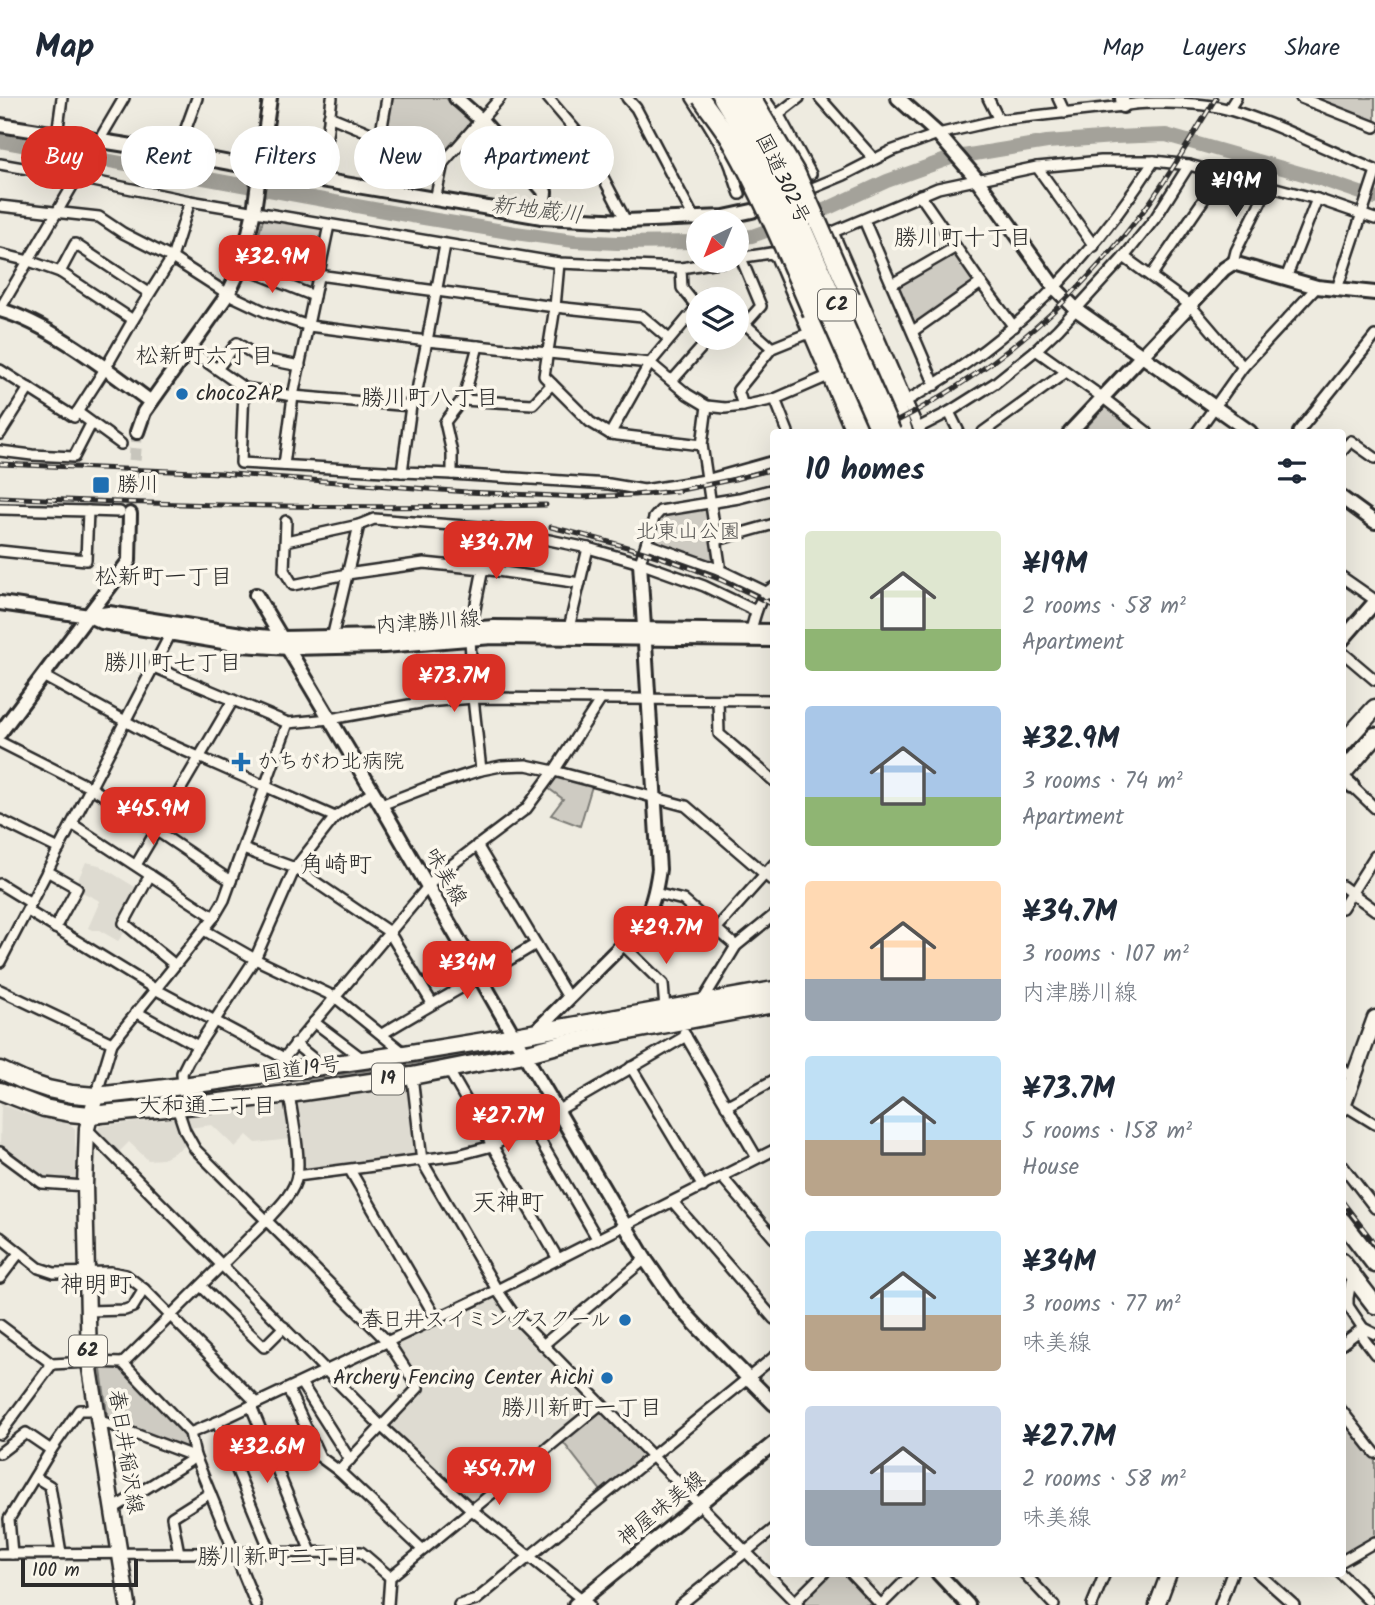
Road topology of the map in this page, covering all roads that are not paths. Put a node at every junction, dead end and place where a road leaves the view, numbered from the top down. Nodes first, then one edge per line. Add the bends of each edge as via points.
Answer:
1 (62, 98) edge
2 (124, 98) edge
3 (197, 98) edge
4 (270, 98) edge
5 (332, 98) edge
6 (387, 98) edge
7 (456, 98) edge
8 (500, 98) edge
9 (548, 98) edge
10 (627, 98) edge
11 (713, 98) edge
12 (722, 98) edge
13 (737, 98) edge
14 (752, 98) edge
15 (764, 98) edge
16 (799, 98) edge
17 (820, 98) edge
18 (898, 98) edge
19 (988, 98) edge
20 (1058, 98) edge
21 (1236, 98) edge
22 (1301, 98) edge
23 (697, 101) edge
24 (1190, 101) edge
25 (1122, 102) edge
26 (1229, 110) junction
27 (1065, 113) junction
28 (777, 114) junction
29 (329, 116) junction
30 (481, 120) junction
31 (999, 120) junction
32 (0, 125) edge
33 (58, 126) edge
34 (187, 126) edge
35 (266, 126) edge
36 (328, 126) edge
37 (382, 126) edge
38 (354, 127) edge
39 (732, 127) junction
40 (1375, 127) edge
41 (107, 128) edge
42 (21, 129) edge
43 (942, 139) junction
44 (874, 159) junction
45 (446, 160) edge
46 (1154, 161) junction
47 (0, 164) edge
48 (1189, 165) junction
49 (1037, 166) junction
50 (21, 167) edge
51 (1222, 173) junction
52 (1375, 173) edge
53 (811, 174) dead end
54 (974, 176) junction
55 (107, 180) edge
56 (340, 183) edge
57 (1269, 185) junction
58 (72, 189) edge
59 (257, 189) edge
60 (437, 189) edge
61 (740, 194) dead end
62 (920, 195) junction
63 (1317, 199) junction
64 (435, 200) junction
65 (190, 201) junction
66 (0, 206) edge
67 (774, 206) junction
68 (254, 210) junction
69 (690, 210) edge
70 (1362, 210) junction
71 (752, 211) joint
72 (749, 212) edge
73 (57, 213) junction
74 (542, 216) junction
75 (686, 219) edge
76 (1375, 219) edge
77 (864, 220) junction
78 (626, 222) junction
79 (329, 225) junction
80 (790, 243) junction
81 (445, 245) junction
82 (1094, 246) junction
83 (956, 247) junction
84 (0, 254) edge
85 (749, 256) edge
86 (1124, 257) junction
87 (172, 258) junction
88 (29, 261) junction
89 (559, 263) junction
90 (1233, 263) junction
91 (241, 267) junction
92 (686, 267) edge
93 (681, 268) junction
94 (60, 272) junction
95 (746, 273) edge
96 (804, 274) junction
97 (318, 275) junction
98 (1151, 276) junction
99 (1286, 278) junction
100 (981, 283) junction
101 (892, 284) junction
102 (1317, 286) junction
103 (1055, 288) junction
104 (1337, 289) junction
105 (437, 292) junction
106 (686, 292) edge
107 (149, 293) junction
108 (1375, 293) edge
109 (228, 294) junction
110 (314, 296) junction
111 (796, 302) junction
112 (1190, 305) junction
113 (555, 307) junction
114 (0, 309) edge
115 (1077, 310) junction
116 (133, 320) junction
117 (686, 320) edge
118 (749, 320) edge
119 (309, 326) junction
120 (1014, 327) junction
121 (749, 328) edge
122 (912, 331) junction
123 (809, 333) junction
124 (1375, 336) edge
125 (669, 339) junction
126 (427, 341) junction
127 (478, 346) junction
128 (772, 348) junction
129 (188, 349) junction
130 (700, 350) edge
131 (1036, 350) junction
132 (547, 352) junction
133 (1142, 357) junction
134 (650, 363) junction
135 (300, 366) junction
136 (1243, 367) junction
137 (105, 369) junction
138 (217, 369) junction
139 (0, 370) edge
140 (1066, 372) junction
141 (828, 376) junction
142 (672, 382) junction
143 (552, 384) junction
144 (935, 385) junction
145 (244, 387) junction
146 (29, 388) junction
147 (293, 396) junction
148 (1102, 397) junction
149 (775, 399) junction
150 (462, 400) junction
151 (150, 401) junction
152 (906, 401) junction
153 (411, 406) junction
154 (707, 406) junction
155 (743, 407) junction
156 (1215, 408) junction
157 (77, 412) junction
158 (949, 412) junction
159 (91, 424) junction
160 (787, 429) edge
161 (850, 429) edge
162 (862, 429) edge
163 (872, 429) edge
164 (879, 429) edge
165 (891, 429) edge
166 (909, 429) edge
167 (909, 429) edge
168 (910, 429) edge
169 (914, 429) edge
170 (958, 429) edge
171 (987, 429) edge
172 (1074, 429) edge
173 (1143, 429) edge
174 (1199, 429) edge
175 (1246, 429) edge
176 (1300, 429) edge
177 (137, 432) tunnel mouth
178 (0, 434) edge
179 (610, 434) junction
180 (121, 444) dead end
181 (702, 445) junction
182 (1346, 446) edge
183 (0, 451) edge
184 (1375, 458) edge
185 (770, 462) edge
186 (284, 465) junction
187 (402, 472) junction
188 (452, 474) junction
189 (706, 480) junction
190 (770, 490) edge
191 (1346, 501) edge
192 (710, 504) junction
193 (0, 509) edge
194 (88, 511) junction
195 (125, 513) joint
196 (286, 522) dead end
197 (1375, 522) edge
198 (359, 525) junction
199 (770, 525) edge
200 (491, 527) junction
201 (717, 540) junction
202 (286, 541) junction
203 (647, 544) junction
204 (588, 548) junction
205 (0, 551) edge
206 (640, 563) junction
207 (484, 569) junction
208 (718, 569) junction
209 (347, 574) junction
210 (1346, 580) edge
211 (580, 583) junction
212 (770, 591) edge
213 (770, 592) edge
214 (256, 594) dead end
215 (1375, 601) edge
216 (0, 603) edge
217 (756, 611) junction
218 (89, 615) junction
219 (172, 628) junction
220 (569, 628) junction
221 (751, 630) junction
222 (770, 631) edge
223 (470, 634) junction
224 (645, 634) junction
225 (1346, 635) edge
226 (332, 638) junction
227 (770, 640) edge
228 (285, 643) junction
229 (1346, 655) edge
230 (154, 667) junction
231 (43, 676) junction
232 (1375, 680) edge
233 (473, 698) junction
234 (601, 699) junction
235 (648, 699) junction
236 (1375, 699) edge
237 (233, 700) junction
238 (718, 700) junction
239 (770, 700) edge
240 (1375, 708) edge
241 (330, 719) junction
242 (125, 722) junction
243 (288, 723) junction
244 (1375, 725) edge
245 (1346, 728) edge
246 (0, 733) edge
247 (1375, 736) edge
248 (1346, 740) edge
249 (0, 742) edge
250 (1346, 756) edge
251 (199, 757) junction
252 (481, 770) junction
253 (554, 771) junction
254 (770, 778) edge
255 (1346, 778) edge
256 (1346, 780) edge
257 (265, 786) junction
258 (91, 788) junction
259 (373, 792) junction
260 (653, 799) junction
261 (381, 805) junction
262 (1375, 808) edge
263 (335, 817) junction
264 (0, 820) edge
265 (72, 824) junction
266 (156, 831) junction
267 (477, 845) junction
268 (59, 849) junction
269 (243, 849) junction
270 (1375, 856) edge
271 (136, 865) junction
272 (295, 868) junction
273 (770, 868) edge
274 (47, 872) junction
275 (150, 874) junction
276 (765, 874) junction
277 (770, 878) edge
278 (231, 881) junction
279 (0, 884) edge
280 (428, 886) junction
281 (1346, 889) edge
282 (655, 893) junction
283 (1352, 893) junction
284 (1346, 902) edge
285 (29, 907) junction
286 (1375, 910) edge
287 (215, 917) junction
288 (770, 918) edge
289 (55, 928) junction
290 (716, 929) junction
291 (204, 930) junction
292 (389, 932) junction
293 (536, 944) junction
294 (623, 944) junction
295 (736, 946) junction
296 (1, 956) edge
297 (255, 959) junction
298 (175, 965) junction
299 (480, 978) junction
300 (155, 989) junction
301 (0, 990) edge
302 (770, 991) edge
303 (335, 997) junction
304 (569, 999) junction
305 (746, 1002) junction
306 (432, 1003) junction
307 (701, 1003) junction
308 (770, 1005) edge
309 (665, 1009) junction
310 (136, 1012) junction
311 (1375, 1018) edge
312 (215, 1021) junction
313 (314, 1022) junction
314 (683, 1029) junction
315 (534, 1032) junction
316 (382, 1034) junction
317 (515, 1036) junction
318 (112, 1043) junction
319 (295, 1044) junction
320 (198, 1046) junction
321 (1371, 1046) edge
322 (405, 1054) junction
323 (524, 1054) junction
324 (365, 1060) junction
325 (284, 1064) junction
326 (322, 1066) junction
327 (632, 1068) junction
328 (448, 1069) junction
329 (0, 1070) edge
330 (1348, 1072) edge
331 (412, 1076) junction
332 (770, 1082) edge
333 (183, 1086) junction
334 (1, 1094) edge
335 (289, 1094) junction
336 (96, 1096) junction
337 (726, 1106) junction
338 (177, 1107) junction
339 (1346, 1109) edge
340 (557, 1111) junction
341 (88, 1122) junction
342 (1375, 1124) edge
343 (531, 1125) junction
344 (492, 1146) junction
345 (0, 1152) edge
346 (770, 1152) edge
347 (757, 1158) junction
348 (422, 1161) junction
349 (350, 1170) junction
350 (1346, 1170) edge
351 (297, 1176) junction
352 (722, 1177) junction
353 (85, 1186) junction
354 (703, 1187) junction
355 (673, 1202) junction
356 (1375, 1208) edge
357 (266, 1221) junction
358 (624, 1226) junction
359 (1346, 1226) edge
360 (770, 1233) edge
361 (1346, 1236) edge
362 (0, 1237) edge
363 (598, 1240) junction
364 (19, 1253) junction
365 (1346, 1254) edge
366 (558, 1259) junction
367 (645, 1259) junction
368 (1373, 1261) edge
369 (222, 1265) junction
370 (1346, 1268) edge
371 (87, 1273) junction
372 (1375, 1274) edge
373 (1352, 1276) junction
374 (0, 1278) edge
375 (201, 1286) junction
376 (144, 1289) junction
377 (497, 1290) junction
378 (1375, 1292) edge
379 (1346, 1303) edge
380 (1375, 1305) edge
381 (1349, 1307) junction
382 (88, 1311) junction
383 (770, 1314) edge
384 (171, 1315) junction
385 (436, 1318) junction
386 (0, 1325) edge
387 (284, 1327) junction
388 (1363, 1328) junction
389 (1375, 1335) edge
390 (1346, 1341) edge
391 (388, 1342) junction
392 (543, 1345) junction
393 (1375, 1354) edge
394 (770, 1360) edge
395 (89, 1362) junction
396 (123, 1363) junction
397 (52, 1364) junction
398 (328, 1370) junction
399 (748, 1378) junction
400 (301, 1383) junction
401 (288, 1389) junction
402 (770, 1400) edge
403 (254, 1404) junction
404 (601, 1404) junction
405 (97, 1415) junction
406 (1346, 1416) edge
407 (217, 1422) junction
408 (382, 1426) junction
409 (190, 1433) junction
410 (0, 1434) edge
411 (770, 1446) edge
412 (51, 1450) junction
413 (0, 1453) edge
414 (1375, 1453) edge
415 (194, 1456) junction
416 (652, 1456) junction
417 (350, 1460) junction
418 (339, 1471) junction
419 (35, 1477) junction
420 (210, 1493) junction
421 (698, 1504) junction
422 (113, 1509) junction
423 (472, 1510) junction
424 (770, 1532) edge
425 (1375, 1542) edge
426 (423, 1550) junction
427 (311, 1552) junction
428 (744, 1552) junction
429 (0, 1553) edge
430 (12, 1553) junction
431 (61, 1553) junction
432 (120, 1553) junction
433 (179, 1553) junction
434 (235, 1553) junction
435 (271, 1553) junction
436 (530, 1556) junction
437 (1346, 1559) edge
438 (390, 1577) junction
439 (820, 1577) edge
440 (855, 1577) edge
441 (909, 1577) edge
442 (942, 1577) edge
443 (1028, 1577) edge
444 (1103, 1577) edge
445 (1168, 1577) edge
446 (1230, 1577) edge
447 (1262, 1577) edge
448 (1344, 1577) edge
449 (1369, 1602) edge
450 (582, 1603) edge
451 (796, 1604) edge
452 (128, 1605) edge
453 (257, 1605) edge
454 (388, 1605) edge
455 (459, 1605) edge
456 (680, 1605) edge
457 (881, 1605) edge
458 (968, 1605) edge
459 (1054, 1605) edge
460 (1092, 1605) edge
461 (1157, 1605) edge
462 (1220, 1605) edge
463 (1294, 1605) edge

1 - 33 street
2 - 41 street
3 - 34 street
4 - 35 street
5 - 29 street
6 - 37 street
7 - 30 street
8 - 30 street
9 - 78 street via 583,139
10 - 69 street
11 - 39 highway, 国道302号
12 - 164 highway, C2, bridge via 772,187
13 - 39 street
13 - 165 highway, C2, bridge via 781,178
14 - 166 highway, bridge via 797,174
15 - 28 street
16 - 28 street
17 - 44 street
18 - 43 street
19 - 31 street
20 - 27 street
21 - 26 street
22 - 40 street
23 - 39 street via 722,124
23 - 61 street via 731,166
23 - 162 highway, bridge via 724,129 747,171
24 - 25 street
24 - 26 street
25 - 27 street
26 - 52 street via 1304,138
27 - 31 street
28 - 53 street
29 - 36 street
29 - 38 street
30 - 45 street
30 - 74 street via 545,192
31 - 43 street
32 - 42 street
39 - 67 highway, 国道302号
43 - 44 street via 891,150
43 - 54 street
44 - 67 street
46 - 48 street
46 - 49 street
46 - 82 street
47 - 50 street
48 - 51 street
48 - 86 street
49 - 54 street
49 - 82 street
51 - 57 street
51 - 98 street
52 - 70 street
54 - 62 street
54 - 103 street
55 - 65 street
56 - 64 street
57 - 63 street
57 - 90 street
58 - 73 street
59 - 68 street
60 - 64 street
62 - 77 street
62 - 83 street
63 - 70 street
63 - 99 street
64 - 74 street
65 - 68 street
65 - 87 street
66 - 73 street
67 - 71 street
67 - 80 highway, 国道302号
68 - 79 street
68 - 91 street
70 - 76 street
70 - 104 street
71 - 72 street
73 - 87 street via 99,217
73 - 88 street
74 - 78 street
75 - 78 street
77 - 101 street
77 - 152 street via 833,232
79 - 81 street
79 - 97 street
80 - 96 highway, 国道302号
80 - 167 highway, 国道302号 via 826,273 836,288
81 - 89 street
81 - 105 street
82 - 103 street
83 - 100 street
83 - 101 street
84 - 88 street
85 - 111 street via 774,254
86 - 98 street
86 - 115 street
87 - 107 street
87 - 109 street
88 - 94 street
88 - 114 street
89 - 93 street
89 - 113 street
90 - 99 street
90 - 112 street
91 - 109 street
91 - 110 street
92 - 93 street
93 - 106 street
94 - 107 street via 75,244
94 - 116 street
95 - 118 street via 761,306
96 - 111 street
96 - 163 highway, 国道302号
97 - 105 street
97 - 110 street
98 - 112 street
99 - 102 street
100 - 120 street
100 - 122 street
101 - 122 street
102 - 104 street
102 - 136 street
103 - 115 street
103 - 120 street
104 - 108 street
105 - 113 street
105 - 126 street
107 - 116 street
109 - 119 street
109 - 129 street
110 - 119 street
111 - 123 street
112 - 133 street
112 - 136 street
113 - 125 street via 642,316
113 - 132 street
114 - 137 street via 39,327
115 - 131 street
115 - 133 street
116 - 137 street
117 - 125 street
119 - 126 street
119 - 135 street
120 - 144 street
121 - 128 street
122 - 144 street
123 - 128 street
123 - 141 street
124 - 176 street
125 - 134 street
126 - 127 street
126 - 153 street
127 - 132 street
127 - 150 street
128 - 155 street via 738,390
129 - 138 street
129 - 151 street
130 - 142 street
131 - 140 street
131 - 158 street
132 - 134 street
132 - 143 street via 544,376
133 - 148 street
133 - 156 street
134 - 142 street
134 - 179 street
135 - 138 street via 259,358 237,343
135 - 147 street
136 - 156 street
137 - 151 street
137 - 157 street
138 - 145 street
139 - 146 street
140 - 148 street
140 - 171 street
141 - 149 street
141 - 161 street
142 - 154 street
143 - 150 street via 533,404
143 - 179 street via 590,422
144 - 152 street
145 - 147 street
145 - 186 street via 241,463
146 - 157 street via 74,417
146 - 178 street
147 - 153 street
147 - 186 street
148 - 172 street
148 - 173 street
149 - 155 street
149 - 160 street
150 - 188 street via 445,422
151 - 177 street
152 - 168 street
153 - 187 street
154 - 155 street
154 - 181 street
156 - 174 street
156 - 175 street
157 - 159 street
158 - 169 street
158 - 170 street
159 - 180 street
159 - 183 street via 75,457
179 - 181 street
181 - 189 street
182 - 184 street via 1350,441
185 - 189 street
186 - 187 street
187 - 188 street
188 - 189 street via 644,490
189 - 192 street
190 - 192 street
191 - 197 street
192 - 201 street
192 - 203 street via 660,511
193 - 194 street
194 - 195 street
194 - 205 street via 86,560
195 - 218 street via 129,561
196 - 202 street
198 - 200 street via 374,519
198 - 202 street
198 - 209 street
199 - 201 street
200 - 204 street
200 - 207 street
201 - 208 street
202 - 209 street via 284,570 293,585
203 - 206 street
203 - 208 street
204 - 206 street
204 - 211 street
206 - 217 street
206 - 224 street
207 - 209 street via 424,563
207 - 211 street
207 - 223 street
208 - 212 street
209 - 226 street
210 - 215 street
211 - 220 street
213 - 217 street
214 - 228 street, 味美線
215 - 225 street
216 - 218 street, 内津勝川線
217 - 221 street
218 - 219 street, 内津勝川線 via 102,622
218 - 231 street
219 - 228 street, 内津勝川線 via 241,645
219 - 230 street
220 - 223 street, 内津勝川線 via 494,627
220 - 224 street, 内津勝川線
221 - 222 street, 内津勝川線
221 - 224 street, 内津勝川線
223 - 224 street, 内津勝川線
223 - 226 street, 内津勝川線
223 - 228 street, 内津勝川線 via 384,646
223 - 233 street
224 - 227 street, 内津勝川線
224 - 235 street
226 - 228 street, 内津勝川線
228 - 241 street, 味美線
229 - 232 street
230 - 237 street
230 - 242 street
231 - 242 street
231 - 246 street
233 - 234 street
233 - 241 street
233 - 252 street
234 - 235 street
234 - 253 street
235 - 238 street
235 - 260 street
236 - 245 highway
237 - 243 street
237 - 251 street
238 - 239 street
238 - 254 street via 719,734
240 - 248 highway
241 - 243 street
241 - 259 street, 味美線
242 - 251 street
242 - 258 street
243 - 257 street
244 - 250 highway
247 - 255 highway
249 - 258 street
251 - 257 street
251 - 266 street
252 - 253 street via 526,765
252 - 261 street
253 - 260 street
253 - 267 street via 526,810
256 - 262 street
257 - 263 street
257 - 269 street
258 - 265 street
258 - 266 street
259 - 261 street, 味美線
259 - 263 street
260 - 276 street via 686,806
260 - 282 street via 659,869
261 - 280 street, 味美線
263 - 272 street
264 - 268 street
265 - 268 street
265 - 271 street
266 - 271 street
266 - 278 street
267 - 280 street
267 - 293 street
268 - 274 street
269 - 272 street
269 - 278 street
270 - 283 street
271 - 275 street
272 - 292 street
272 - 297 street
273 - 276 street
274 - 285 street
274 - 289 street via 77,888
275 - 287 street
275 - 298 street via 124,923
276 - 277 street
276 - 290 street
278 - 287 street
279 - 285 street
280 - 292 street
280 - 299 street, 味美線
281 - 283 street
282 - 290 street via 683,900
282 - 294 street via 645,919
283 - 284 street
283 - 286 street
285 - 289 street
285 - 296 street
287 - 291 street
288 - 295 street
289 - 300 street
290 - 295 street
291 - 297 street
291 - 298 street
292 - 303 street
292 - 306 street
293 - 299 street
293 - 304 street
294 - 304 street
294 - 309 street via 663,984
295 - 307 street
297 - 303 street
297 - 312 street
298 - 300 street
299 - 306 street
299 - 317 street, 味美線
300 - 310 street
300 - 312 street
301 - 318 street
302 - 305 highway
303 - 313 street
303 - 316 street
304 - 315 street
305 - 307 highway, 国道19号 / 19
305 - 308 highway, 国道19号 / 19
305 - 314 highway, 国道19号 / 19
306 - 316 street
307 - 309 highway, 国道19号 / 19
309 - 315 highway, 国道19号 / 19
310 - 318 street
310 - 320 street
311 - 321 main road
312 - 320 street
312 - 325 street
313 - 319 street
313 - 324 street
314 - 323 highway, 国道19号 / 19 via 565,1043
314 - 327 street
314 - 337 street
315 - 317 highway, 国道19号 / 19
315 - 323 street
316 - 322 street
317 - 322 highway, 国道19号 / 19
317 - 323 street, 味美線
318 - 336 street
319 - 325 street
319 - 326 street
320 - 333 street via 182,1073
321 - 330 main road
322 - 324 highway, 国道19号 / 19
323 - 328 highway, 国道19号 / 19
323 - 340 street, 味美線
324 - 326 highway, 国道19号 / 19
325 - 326 highway, 国道19号 / 19
325 - 333 highway, 国道19号 / 19
327 - 340 street
327 - 354 street
328 - 331 highway, 国道19号 / 19
328 - 344 street
329 - 336 highway, 国道19号 / 19 via 48,1089
331 - 335 highway, 国道19号 / 19
331 - 348 street
332 - 337 street
333 - 336 highway, 国道19号 / 19
334 - 341 highway, 国道19号 / 19
335 - 338 highway, 国道19号 / 19
335 - 351 street
336 - 341 main road, 春日井稲沢線 / 62
337 - 347 street
338 - 341 highway, 国道19号 / 19
338 - 357 street via 195,1149
339 - 342 street
340 - 343 street
340 - 358 street, 味美線
341 - 353 main road, 春日井稲沢線 / 62
341 - 369 street
343 - 344 street
343 - 363 street
344 - 348 street
344 - 366 street
345 - 353 street via 42,1183
346 - 347 street
347 - 352 street
348 - 349 street
348 - 377 street
349 - 351 street
349 - 385 street
350 - 356 street
351 - 357 street via 287,1197
352 - 354 street
352 - 360 street
353 - 371 main road, 春日井稲沢線 / 62
354 - 355 street
355 - 358 street
355 - 383 street
357 - 369 street
357 - 391 street
358 - 363 street
358 - 367 street, 味美線
359 - 368 highway
361 - 372 highway
362 - 364 street
363 - 366 street
364 - 371 street via 54,1273
364 - 374 street
365 - 378 highway
366 - 377 street
367 - 392 street
367 - 399 street, 味美線 via 674,1300
369 - 375 street
369 - 387 street
370 - 373 highway
371 - 376 street via 126,1275
371 - 382 main road, 春日井稲沢線 / 62
373 - 380 highway
373 - 381 street
375 - 384 street
375 - 387 street via 264,1348
376 - 382 street via 125,1310
376 - 384 street
377 - 385 street
377 - 392 street
379 - 381 street
381 - 388 street
382 - 395 main road, 春日井稲沢線 / 62
384 - 396 street
384 - 403 street
385 - 391 street
386 - 397 street
387 - 398 street
388 - 389 street
388 - 390 street
388 - 393 street via 1363,1338
391 - 398 street
391 - 408 street via 418,1388
392 - 404 street
394 - 399 street
395 - 396 street
395 - 397 street
395 - 405 main road, 春日井稲沢線 / 62
396 - 409 street
397 - 410 street
398 - 400 street
398 - 408 street
399 - 402 street, 味美線
399 - 416 street
400 - 401 street
400 - 417 street
401 - 403 street
401 - 418 street via 320,1457
403 - 407 street
403 - 427 street
404 - 416 street
404 - 423 street
405 - 412 street via 79,1410
405 - 415 street
405 - 422 main road, 春日井稲沢線 / 62
406 - 414 street
407 - 409 street
407 - 435 street
408 - 417 street
408 - 423 street
409 - 415 street
411 - 421 street, 神屋味美線
412 - 413 street via 26,1433
412 - 419 street
415 - 420 street
415 - 422 street
416 - 421 street
416 - 436 street
417 - 418 street
418 - 426 street
419 - 430 street via 9,1520
419 - 431 street via 50,1486
420 - 433 street via 172,1517
420 - 434 street
421 - 428 street
421 - 450 street, 神屋味美線
422 - 432 main road, 春日井稲沢線 / 62
423 - 426 street
423 - 436 street
424 - 428 street
425 - 437 street
426 - 438 street
427 - 435 street
427 - 438 street via 361,1552
428 - 451 street
428 - 456 street
429 - 430 street
430 - 431 street
431 - 432 street
432 - 433 street
432 - 452 main road, 春日井稲沢線 / 62
433 - 434 street
434 - 435 street
434 - 453 street
436 - 450 street
436 - 455 street via 476,1600
438 - 454 street
439 - 451 street
440 - 457 street
441 - 457 street
442 - 458 street
443 - 459 street
444 - 460 street
445 - 461 main road
446 - 462 street
447 - 463 street
448 - 449 street

